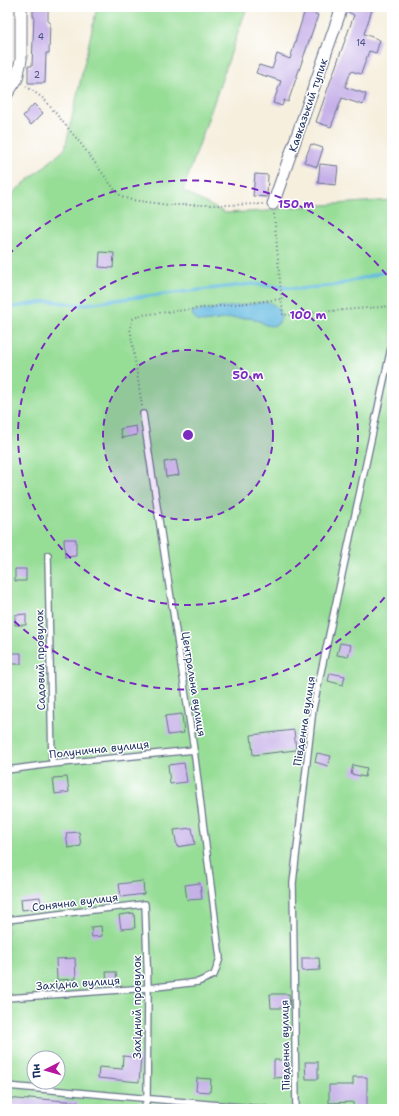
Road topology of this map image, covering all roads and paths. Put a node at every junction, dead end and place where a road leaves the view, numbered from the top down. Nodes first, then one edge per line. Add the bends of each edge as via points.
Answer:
1 (21, 7) edge
2 (342, 7) edge
3 (17, 79) junction
4 (7, 94) edge
5 (273, 204) junction
6 (282, 299) junction
7 (392, 306) edge
8 (392, 343) edge
9 (143, 414) joint
10 (48, 555) dead end
11 (194, 750) junction
12 (52, 764) junction
13 (7, 770) edge
14 (145, 904) joint
15 (7, 920) edge
16 (198, 982) joint
17 (148, 988) junction
18 (7, 998) edge
19 (7, 1086) edge
20 (147, 1099) junction
21 (144, 1109) edge
22 (265, 1109) edge
23 (296, 1109) edge

1 - 3 street via 21,60
2 - 5 street, Кавказький тупик
3 - 4 street
3 - 5 path via 44,99 122,197 169,205
5 - 6 path
6 - 7 path via 283,315
6 - 9 path via 141,315 133,319 130,328
8 - 23 lane, Південна вулиця via 313,709 293,883
9 - 11 lane, Центральна вулиця
10 - 12 lane, Садовий провулок
11 - 12 lane, Полунична вулиця
11 - 16 lane, Центральна вулиця via 220,958 214,975
12 - 13 lane, Полунична вулиця
14 - 15 lane, Сонячна вулиця
14 - 17 lane, Західний провулок
16 - 17 lane, Західна вулиця
17 - 18 lane, Західна вулиця
17 - 20 lane, Західний провулок
19 - 20 lane
20 - 21 lane, Західний провулок
20 - 22 lane

